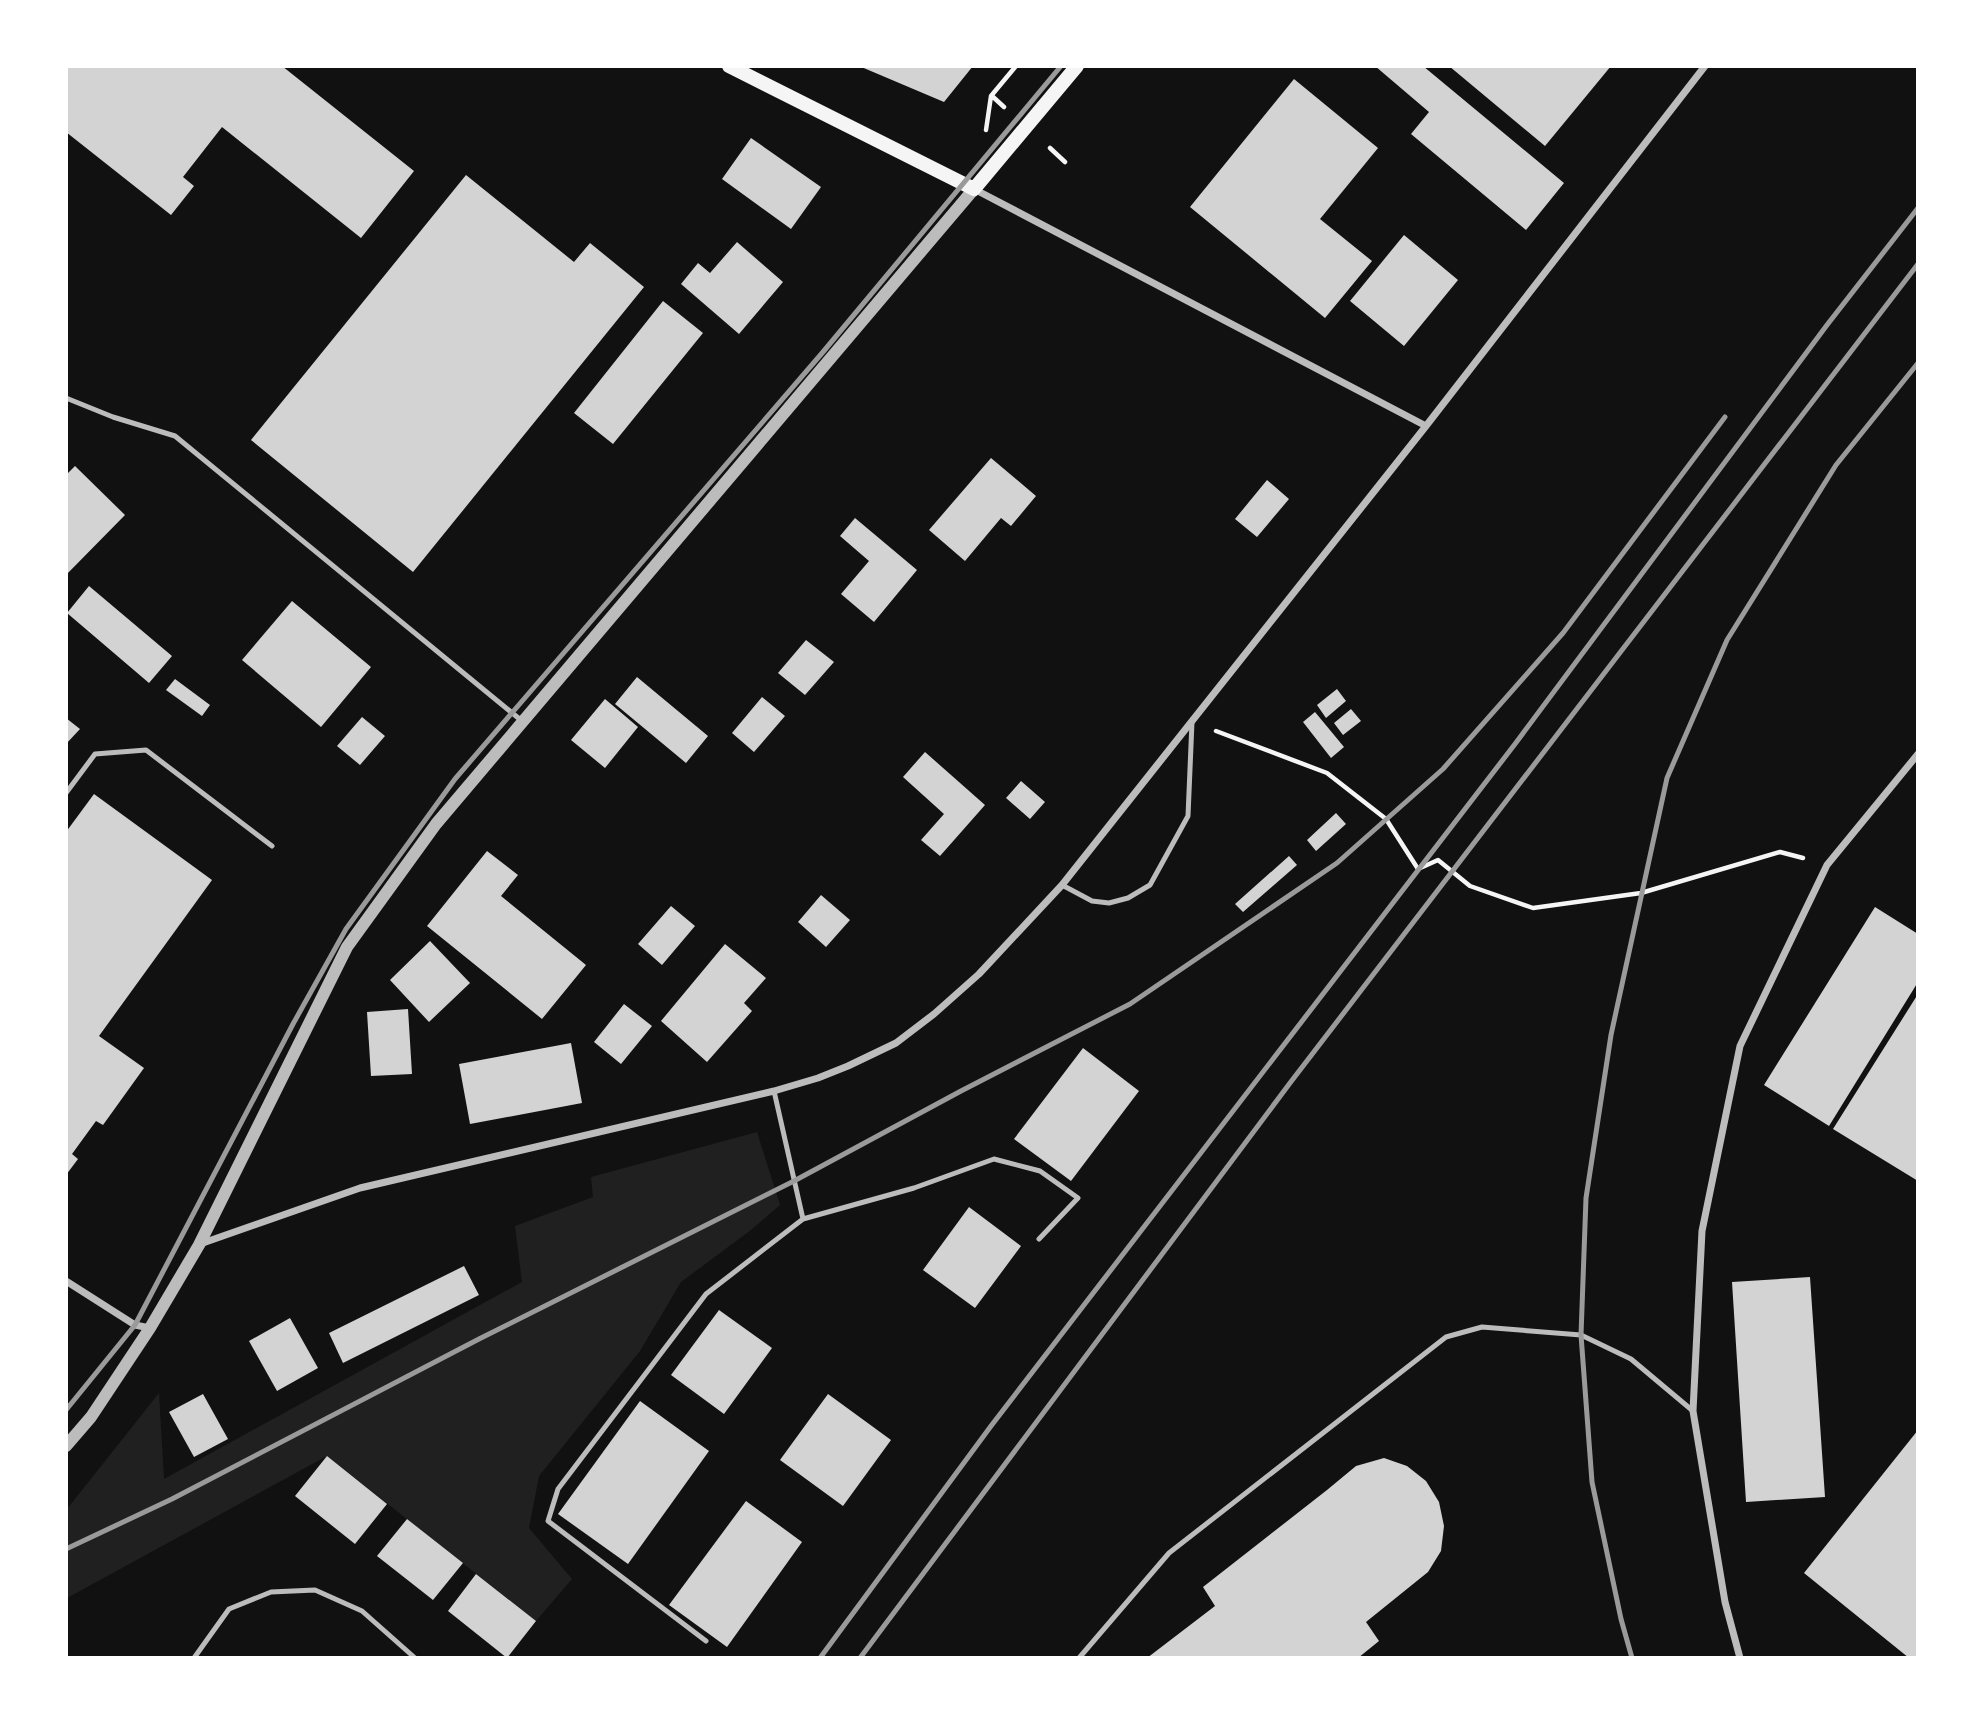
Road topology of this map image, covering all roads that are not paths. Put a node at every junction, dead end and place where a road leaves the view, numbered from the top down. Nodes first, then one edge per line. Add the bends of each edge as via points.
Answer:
1 (729, 66) edge
2 (1077, 66) edge
3 (1705, 66) edge
4 (974, 189) junction
5 (66, 398) edge
6 (1426, 426) junction
7 (522, 721) junction
8 (1192, 722) junction
9 (1917, 754) edge
10 (66, 793) edge
11 (272, 846) dead end
12 (1062, 885) junction
13 (774, 1091) junction
14 (803, 1219) junction
15 (1039, 1239) dead end
16 (199, 1245) junction
17 (66, 1280) edge
18 (150, 1328) junction
19 (1693, 1411) junction
20 (66, 1446) edge
21 (706, 1641) dead end
22 (194, 1657) edge
23 (415, 1657) edge
24 (1079, 1657) edge
25 (1740, 1657) edge

1 - 4 main road
2 - 4 main road
3 - 6 street
4 - 6 street
4 - 7 street
5 - 7 lane via 175,436
6 - 8 street
7 - 16 street via 436,824 346,947
8 - 12 street
8 - 12 lane via 1188,816 1150,886 1109,903 1091,901
9 - 19 street via 1827,864 1740,1046 1702,1231
10 - 11 lane via 95,754 146,750
12 - 13 street via 979,974 896,1043 818,1078
13 - 14 lane
13 - 16 street via 359,1188
14 - 15 lane via 914,1188 994,1159 1040,1171 1078,1198
14 - 21 lane via 706,1294 558,1489 548,1521
16 - 18 street
17 - 18 street via 135,1325
18 - 20 street via 91,1417
19 - 24 lane via 1632,1359 1581,1335 1482,1327 1446,1337 1169,1553
19 - 25 street via 1725,1602
22 - 23 lane via 229,1609 271,1592 315,1590 362,1611

